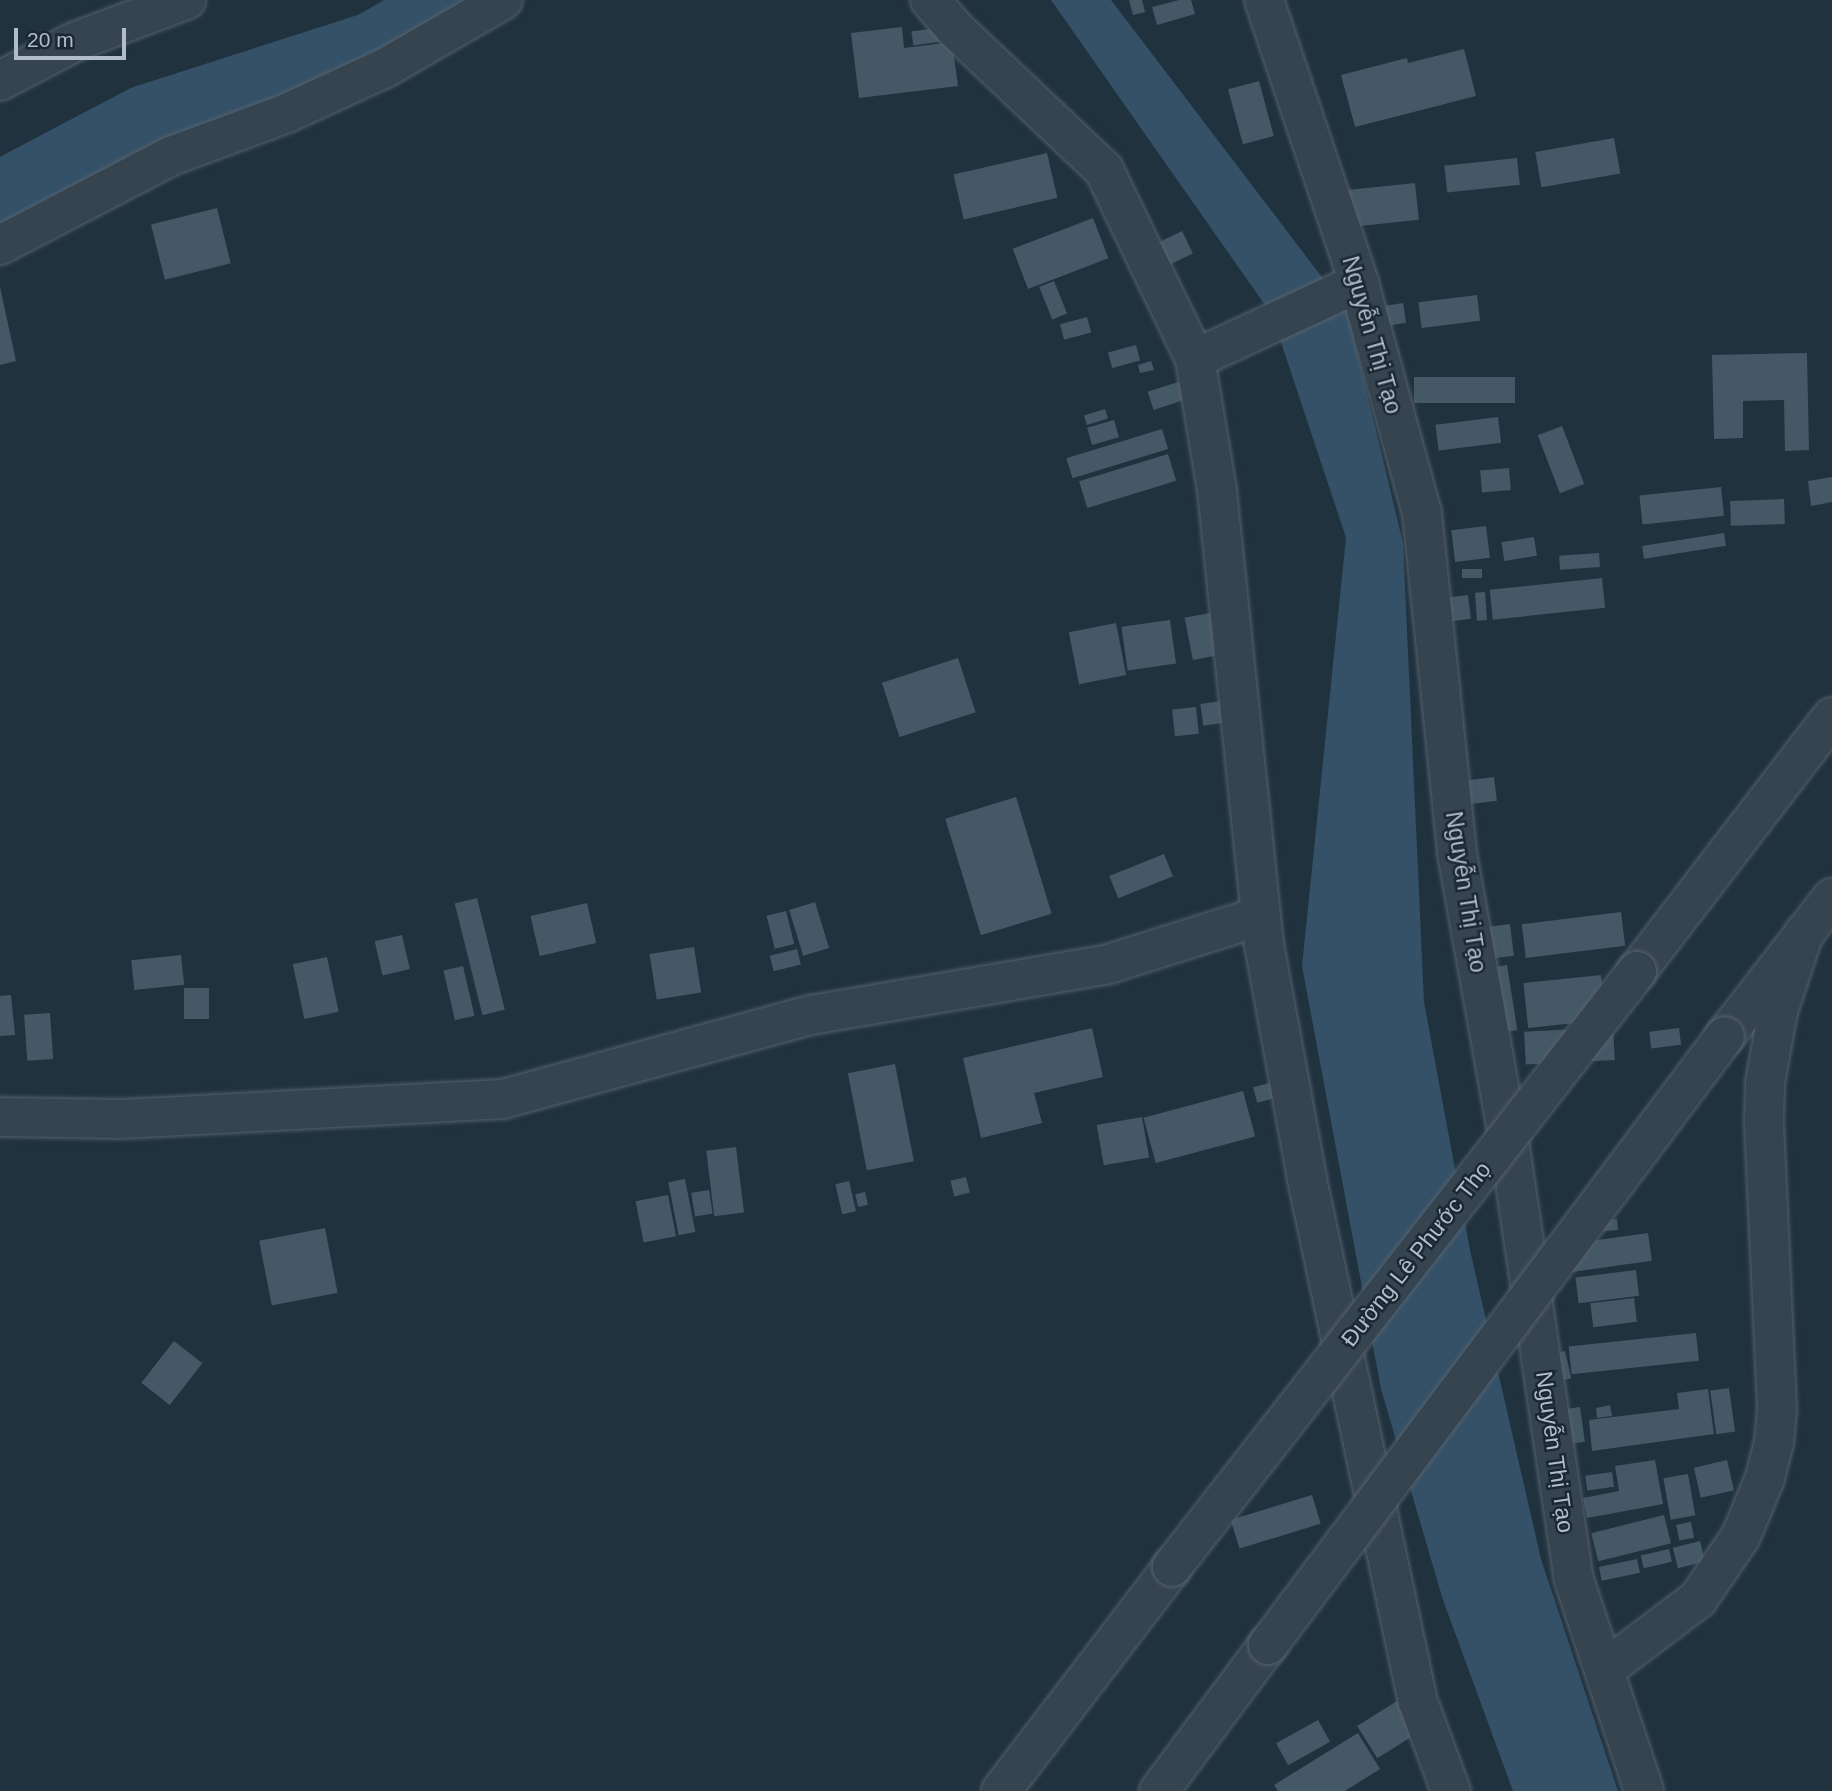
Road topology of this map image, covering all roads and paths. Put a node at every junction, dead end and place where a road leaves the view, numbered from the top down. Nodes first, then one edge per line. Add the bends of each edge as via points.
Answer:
1 (186, 0) edge
2 (503, 0) edge
3 (930, 0) edge
4 (1264, 0) edge
5 (0, 81) edge
6 (0, 245) edge
7 (1352, 286) junction
8 (1195, 359) junction
9 (1832, 717) edge
10 (1832, 898) edge
11 (1261, 916) junction
12 (1804, 933) junction
13 (0, 1117) edge
14 (1604, 1670) junction
15 (1001, 1791) edge
16 (1158, 1791) edge
17 (1451, 1791) edge
18 (1644, 1791) edge

1 - 5 street via 74,42
2 - 6 street via 385,68 286,113 171,156
3 - 8 street via 1104,170
4 - 7 street, Nguyễn Thị Tạo
7 - 8 street
7 - 14 street, Nguyễn Thị Tạo via 1422,513 1457,853 1509,1141 1573,1577
8 - 11 street via 1217,490
9 - 15 street, Đường Lê Phước Thọ, bridge
10 - 12 street
11 - 13 street via 1109,964 811,1015 503,1099 122,1119
11 - 17 street via 1307,1179 1418,1702
12 - 14 street via 1778,1011 1765,1083 1777,1409 1768,1466 1741,1536 1698,1599
12 - 16 street, bridge
14 - 18 street, Nguyễn Thị Tạo

